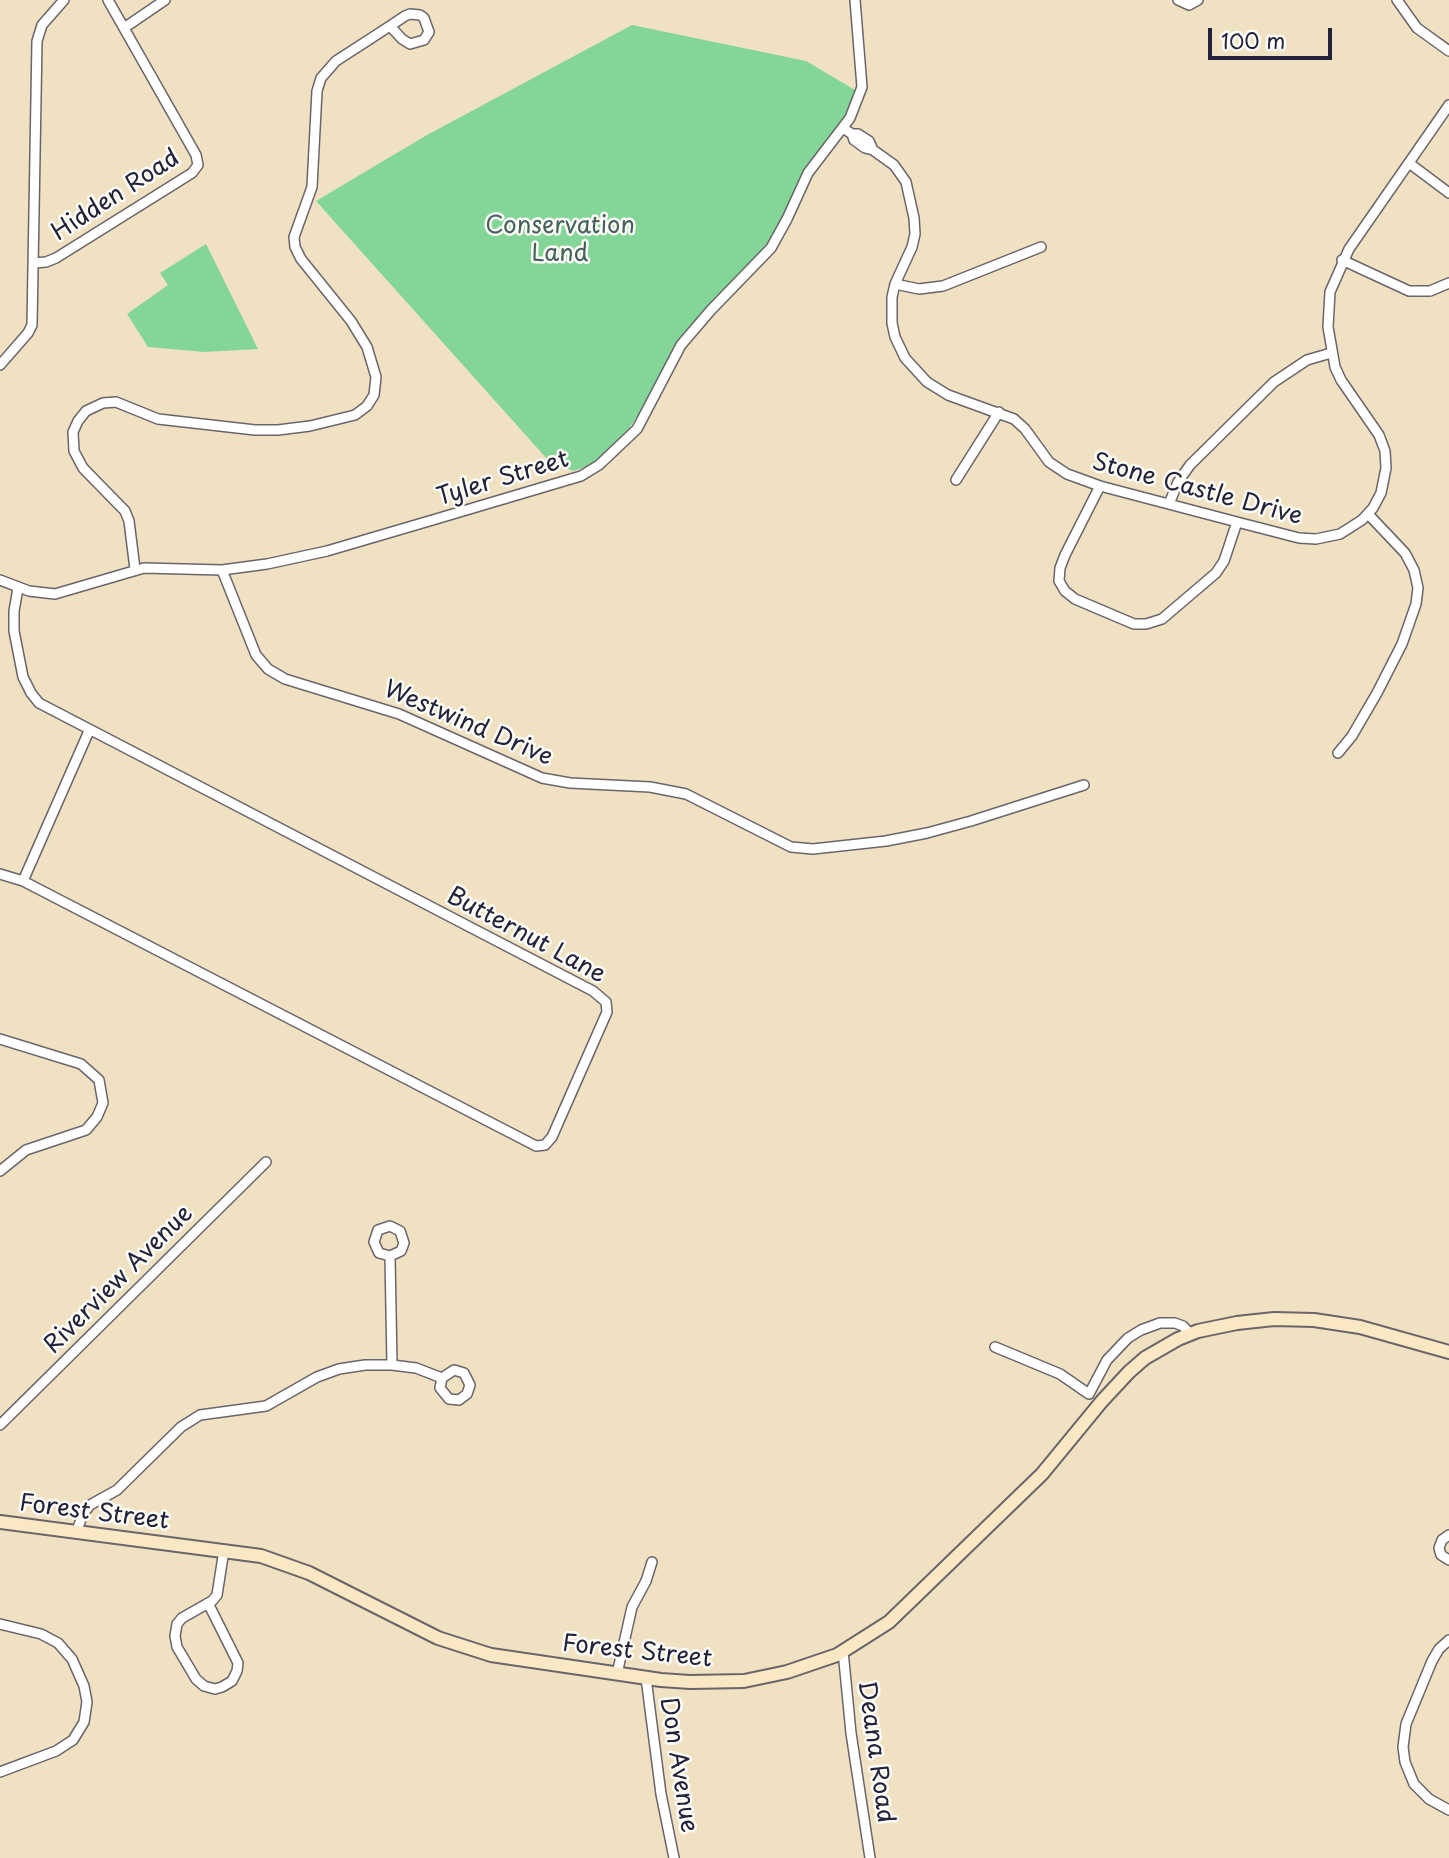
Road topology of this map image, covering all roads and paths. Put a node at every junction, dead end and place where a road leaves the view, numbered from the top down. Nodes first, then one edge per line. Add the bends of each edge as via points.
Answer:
1 (64, 0) edge
2 (108, 0) edge
3 (165, 0) edge
4 (855, 0) edge
5 (1178, 0) edge
6 (1198, 0) edge
7 (1397, 0) edge
8 (390, 26) dead end
9 (124, 28) junction
10 (1449, 51) edge
11 (1449, 105) edge
12 (848, 131) junction
13 (1409, 163) junction
14 (1449, 193) edge
15 (1041, 247) dead end
16 (1342, 260) junction
17 (34, 263) junction
18 (1449, 283) edge
19 (895, 284) junction
20 (1331, 353) junction
21 (0, 365) edge
22 (999, 412) junction
23 (956, 480) dead end
24 (1100, 486) junction
25 (1169, 504) junction
26 (1368, 514) junction
27 (1237, 522) junction
28 (135, 569) junction
29 (222, 570) junction
30 (0, 579) edge
31 (18, 588) junction
32 (89, 731) junction
33 (1338, 753) dead end
34 (1084, 785) dead end
35 (0, 874) edge
36 (23, 881) junction
37 (0, 1039) edge
38 (266, 1162) dead end
39 (0, 1171) edge
40 (390, 1256) dead end
41 (1189, 1334) junction
42 (995, 1347) dead end
43 (1449, 1352) edge
44 (392, 1365) junction
45 (442, 1378) dead end
46 (1089, 1394) junction
47 (1102, 1401) junction
48 (0, 1425) edge
49 (0, 1522) edge
50 (75, 1533) junction
51 (1449, 1535) edge
52 (224, 1550) junction
53 (1449, 1560) edge
54 (652, 1562) dead end
55 (208, 1603) junction
56 (0, 1624) edge
57 (1449, 1640) edge
58 (843, 1651) junction
59 (617, 1674) junction
60 (646, 1678) junction
61 (0, 1772) edge
62 (1449, 1810) edge
63 (674, 1858) edge
64 (870, 1858) edge

1 - 17 street via 42,25 37,41
2 - 9 street, Hidden Road
3 - 9 street
4 - 12 street, Tyler Street via 862,87
5 - 6 street via 1189,5
7 - 10 street via 1417,28
8 - 28 street via 332,64 321,78 312,187 294,237 301,260 367,347 376,377 374,395 362,411 349,417 265,430 158,419 116,402 103,402 86,411 73,432 74,451 83,468 125,511
9 - 17 street, Hidden Road via 198,164 192,173 56,258
11 - 13 street, Stone Castle Drive
12 - 19 street, Stone Castle Drive via 869,141 873,150 901,173 914,218 914,243
12 - 29 street, Tyler Street via 808,173 771,248 681,345 637,429 599,466 581,476 327,551
13 - 14 street
13 - 16 street, Stone Castle Drive
15 - 19 street via 943,286 919,289
16 - 18 street via 1409,291 1430,291
16 - 20 street, Stone Castle Drive via 1327,310
17 - 21 street via 32,325
19 - 22 street, Stone Castle Drive via 892,323 910,366 948,395
20 - 25 street via 1307,359 1274,382 1190,465
20 - 26 street, Stone Castle Drive via 1341,380 1375,428 1385,451 1384,485
22 - 23 street
22 - 24 street, Stone Castle Drive via 1020,424 1053,467
24 - 25 street, Stone Castle Drive
24 - 27 street via 1065,555 1059,581 1075,599 1134,624 1162,619 1216,573
25 - 27 street, Stone Castle Drive
26 - 27 street, Stone Castle Drive via 1348,530 1316,539
26 - 33 street via 1398,545 1414,570 1416,604 1407,634 1377,693
28 - 29 street, Tyler Street
28 - 31 street, Tyler Street via 55,594
29 - 34 street, Westwind Drive via 256,655 285,680 399,714 542,778 686,794 798,849 927,833
30 - 31 street, Tyler Street
31 - 32 street, Butternut Lane via 14,631 23,677 39,703
32 - 36 street
32 - 36 street, Butternut Lane via 598,994 607,1006 606,1016 552,1137 545,1145 536,1146
35 - 36 street, Butternut Lane
37 - 39 street via 81,1064 99,1080 103,1103 86,1130 26,1150
38 - 48 street, Riverview Avenue
40 - 44 street
41 - 43 street, Forest Street via 1237,1323 1314,1320 1360,1326
41 - 46 street via 1175,1322 1141,1330 1107,1360
41 - 47 street, Forest Street via 1145,1358
42 - 46 street via 1060,1374
44 - 45 street
44 - 50 street via 339,1369 266,1406 193,1418 117,1490 87,1508
46 - 47 street
47 - 58 street, Forest Street via 1055,1461 958,1557 889,1622
49 - 50 street, Forest Street
50 - 52 street, Forest Street
51 - 53 street via 1439,1548
52 - 55 street via 219,1592
52 - 59 street, Forest Street via 299,1569 467,1649
54 - 59 street via 632,1607
55 - 55 street via 238,1663 232,1681 215,1689 195,1679 174,1636 183,1618
56 - 61 street via 58,1643 72,1659 87,1702 84,1722 73,1740
57 - 62 street via 1432,1661 1406,1724 1403,1747 1414,1784
58 - 60 street, Forest Street via 787,1672 744,1681
58 - 64 street, Deana Road
59 - 60 street, Forest Street
60 - 63 street, Don Avenue

